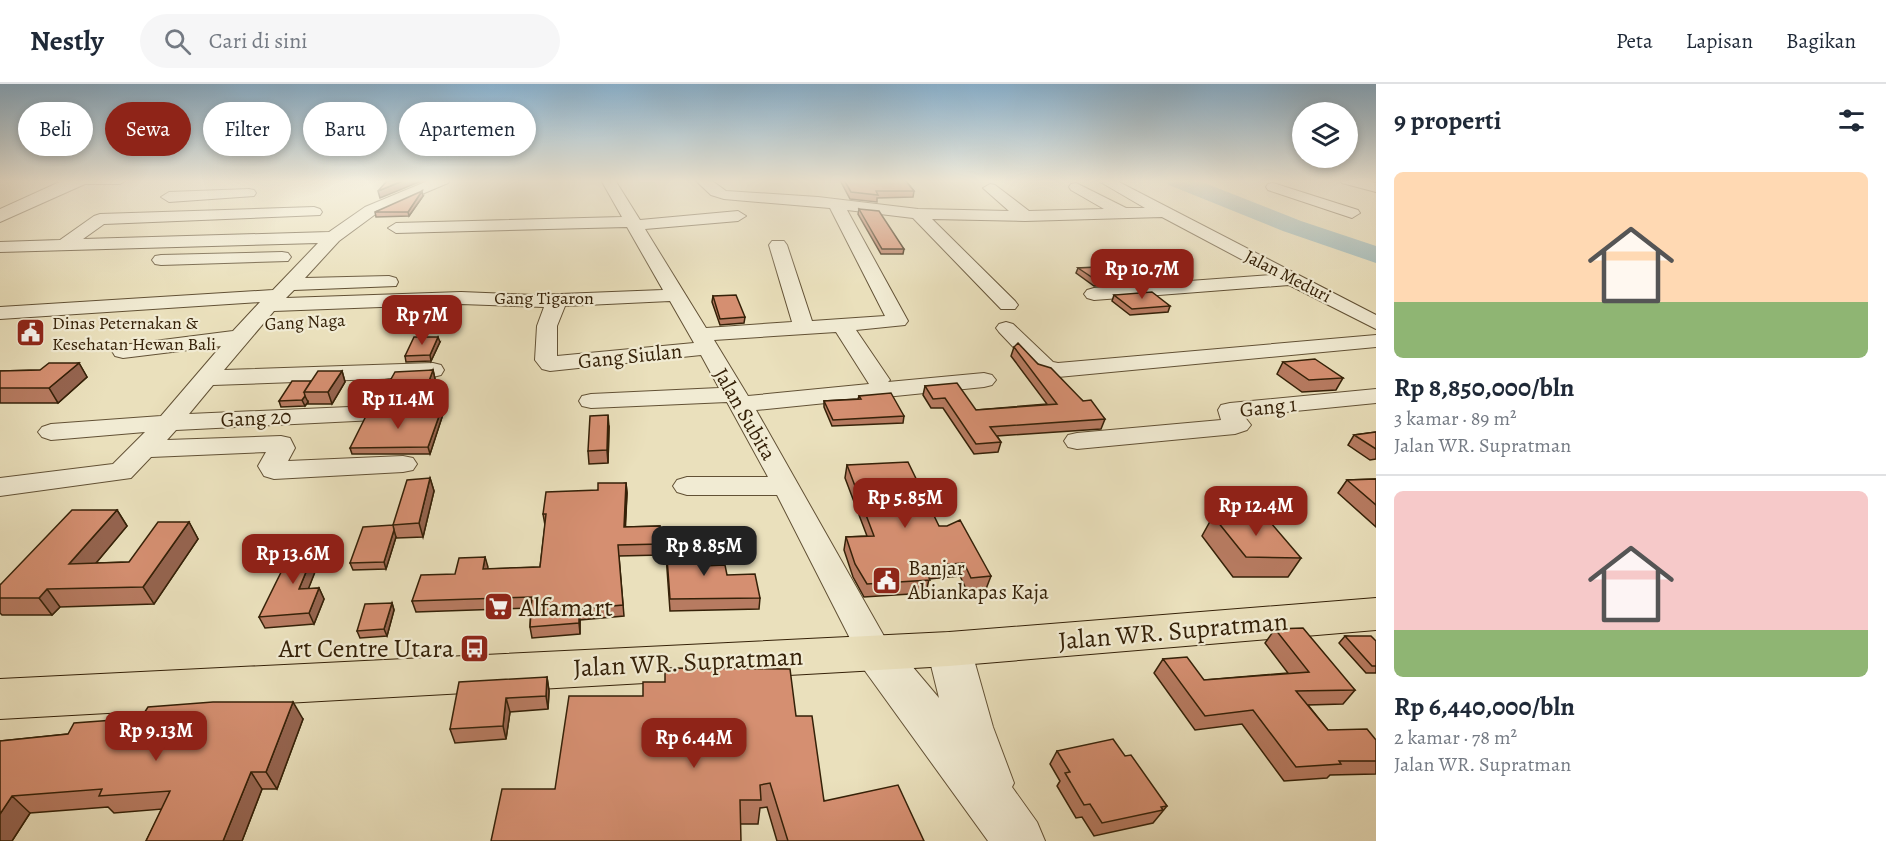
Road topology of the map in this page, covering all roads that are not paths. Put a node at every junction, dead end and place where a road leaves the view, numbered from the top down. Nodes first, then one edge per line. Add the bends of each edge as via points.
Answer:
1 (223, 215) edge
2 (274, 215) edge
3 (364, 215) edge
4 (599, 215) edge
5 (628, 215) edge
6 (842, 215) edge
7 (919, 215) edge
8 (989, 215) edge
9 (1047, 215) edge
10 (1169, 215) edge
11 (1338, 215) edge
12 (738, 216) dead end
13 (1025, 216) joint
14 (630, 218) junction
15 (1322, 218) dead end
16 (218, 220) junction
17 (396, 228) dead end
18 (333, 237) junction
19 (64, 245) junction
20 (778, 245) dead end
21 (0, 247) edge
22 (316, 256) junction
23 (161, 260) dead end
24 (1293, 279) junction
25 (409, 282) dead end
26 (1094, 294) dead end
27 (279, 295) junction
28 (676, 295) junction
29 (557, 300) junction
30 (1008, 305) dead end
31 (0, 313) edge
32 (396, 318) dead end
33 (1376, 322) edge
34 (843, 326) junction
35 (804, 328) junction
36 (1006, 328) dead end
37 (245, 331) junction
38 (1376, 341) edge
39 (704, 342) junction
40 (123, 351) dead end
41 (433, 370) edge
42 (206, 378) junction
43 (878, 380) dead end
44 (984, 380) dead end
45 (1376, 396) edge
46 (737, 399) junction
47 (591, 401) dead end
48 (416, 411) edge
49 (168, 423) junction
50 (51, 432) dead end
51 (1077, 441) dead end
52 (145, 448) junction
53 (403, 464) dead end
54 (687, 486) dead end
55 (785, 486) junction
56 (0, 487) edge
57 (1376, 614) edge
58 (949, 649) junction
59 (876, 652) junction
60 (0, 699) edge
61 (1008, 826) edge

1 - 16 street
2 - 16 street
3 - 18 street
4 - 14 street
5 - 14 street, Jalan Subita
6 - 34 street, Gang Siulan via 898,320
7 - 30 street
8 - 13 street
9 - 13 street
10 - 24 street, Jalan Meduri
11 - 15 street
12 - 14 street
14 - 17 street
14 - 28 street, Jalan Subita
16 - 19 street via 100,219
18 - 19 street
18 - 22 street
19 - 21 street
20 - 35 street
22 - 23 street
22 - 27 street
24 - 26 street
24 - 33 street, Jalan Meduri
25 - 27 street
27 - 29 street, Gang Tigaron
27 - 31 street
27 - 37 street
28 - 29 street, Gang Tigaron
28 - 39 street, Jalan Subita
29 - 39 street, Gang Siulan via 547,326 546,360 553,364
32 - 37 street, Gang Naga
34 - 35 street, Gang Siulan
34 - 43 street
35 - 39 street, Gang Siulan
36 - 38 street via 1045,367 1058,370
37 - 40 street, Gang Naga
37 - 42 street
39 - 46 street, Jalan Subita
41 - 42 street
42 - 49 street
44 - 46 street
45 - 51 street, Gang 1 via 1230,410 1238,425 1235,426
46 - 47 street
46 - 55 street, Jalan Subita
48 - 49 street, Gang 20
49 - 50 street, Gang 20
49 - 52 street
52 - 53 street via 281,444 274,470
52 - 56 street via 125,469 113,475
54 - 55 street
55 - 59 street, Jalan Subita
57 - 58 main road, Jalan WR. Supratman
58 - 59 main road, Jalan WR. Supratman
58 - 61 street via 969,726
59 - 60 main road, Jalan WR. Supratman
59 - 61 street

